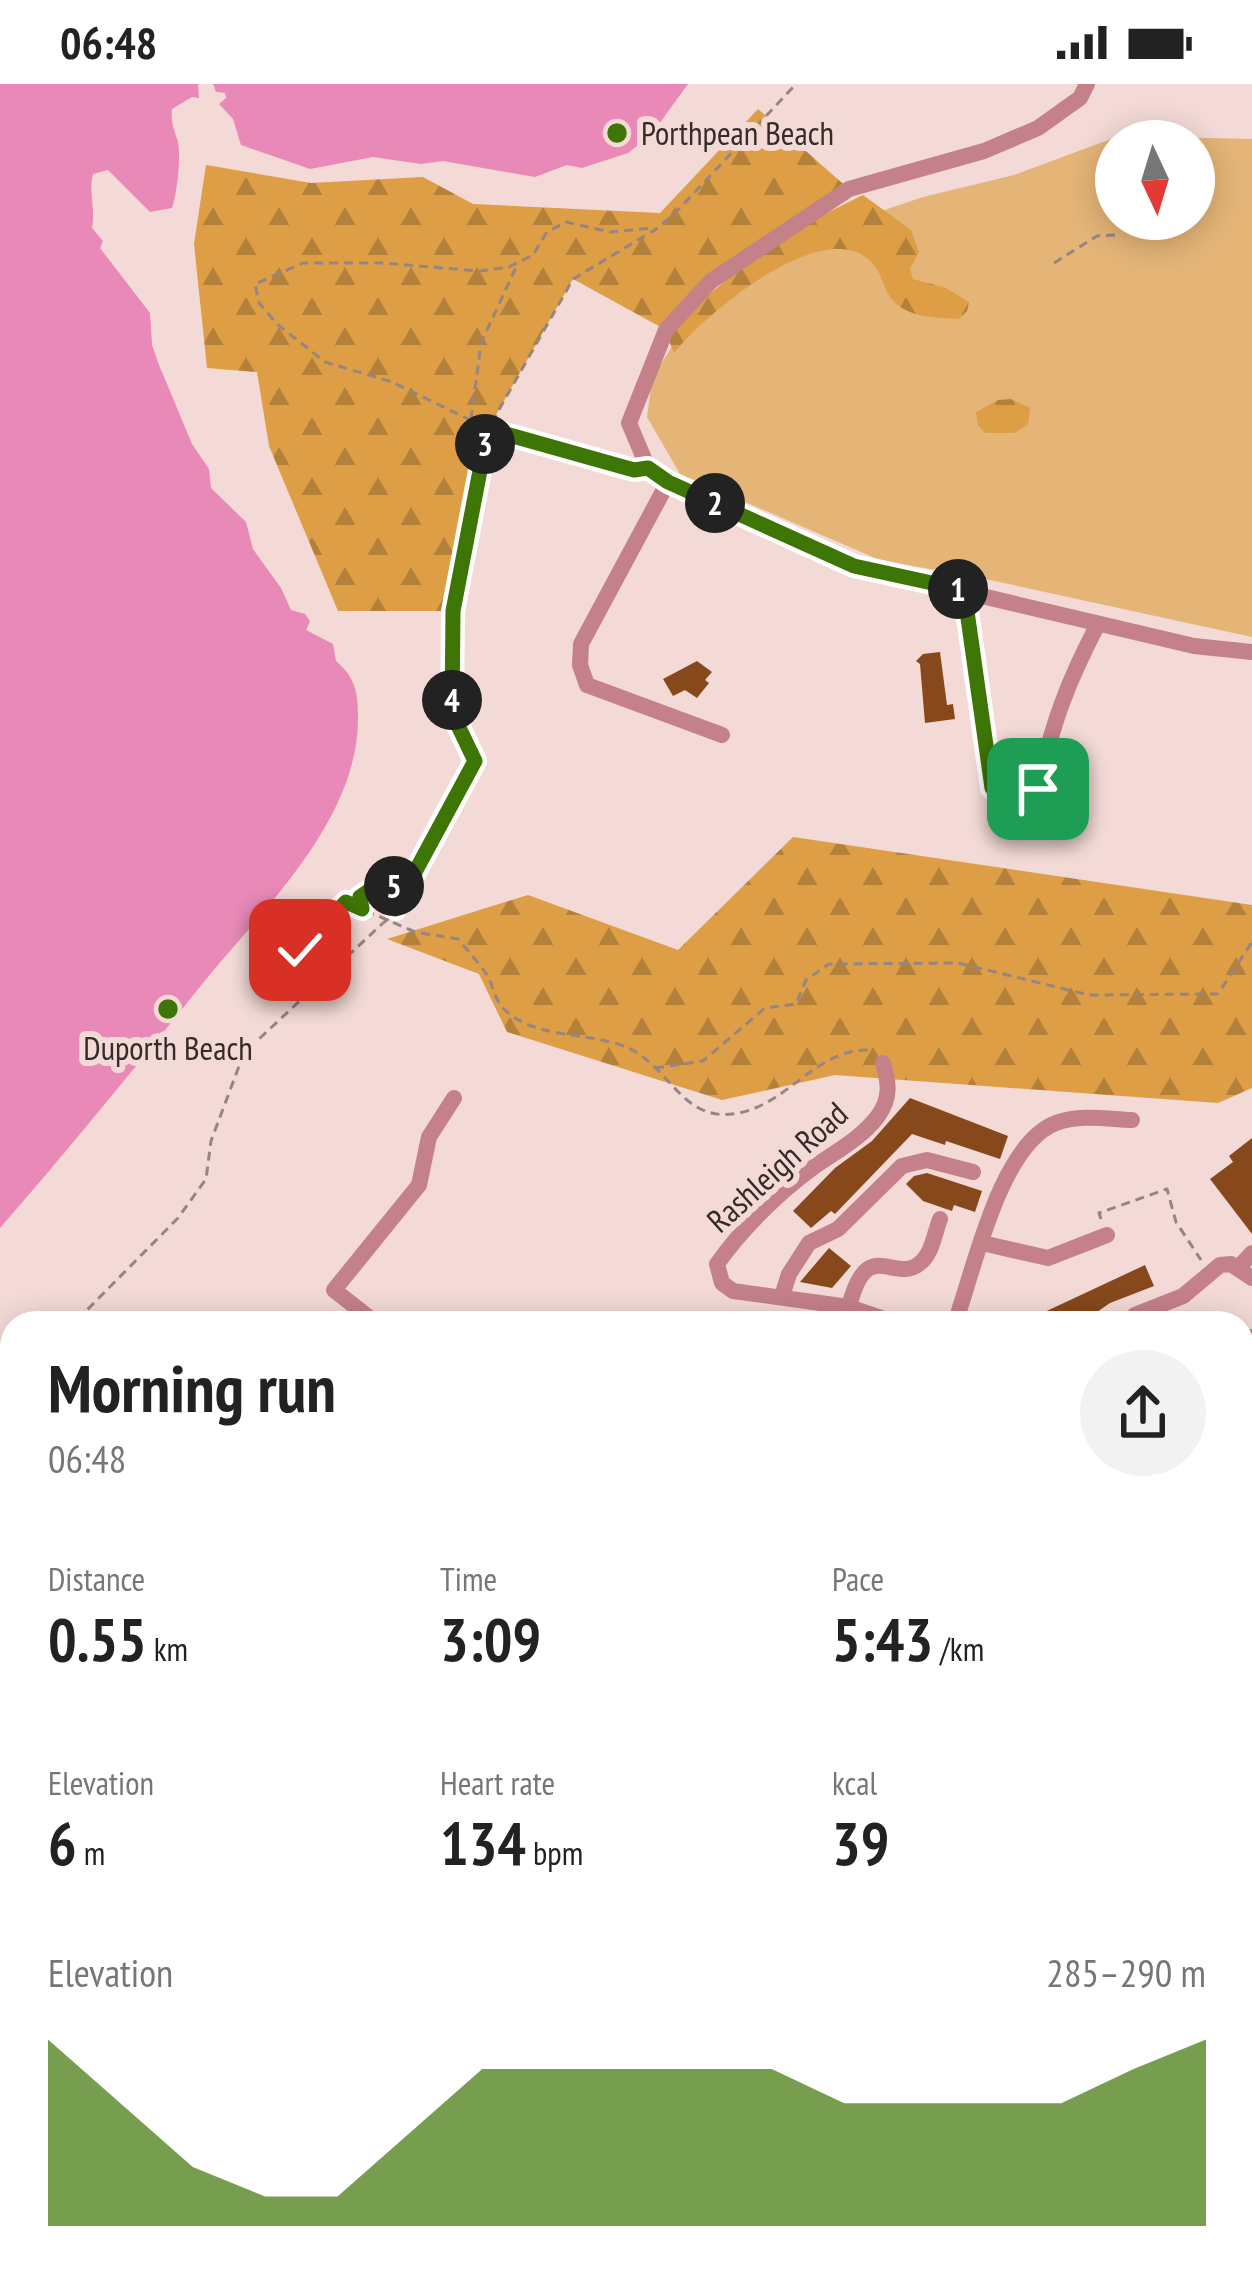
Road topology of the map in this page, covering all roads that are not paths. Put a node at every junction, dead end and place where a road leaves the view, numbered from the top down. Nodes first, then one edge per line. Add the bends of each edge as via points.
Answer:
1 (1087, 84) edge
2 (668, 482) junction
3 (964, 590) junction
4 (1098, 624) junction
5 (1252, 652) edge
6 (722, 735) dead end
7 (883, 1063) road end
8 (454, 1098) dead end
9 (1132, 1120) dead end
10 (973, 1172) dead end
11 (940, 1219) dead end
12 (1107, 1235) road end
13 (982, 1243) junction
14 (1252, 1253) edge
15 (1245, 1272) edge
16 (782, 1296) junction
17 (848, 1307) junction
18 (361, 1311) edge
19 (860, 1311) edge
20 (960, 1311) edge
21 (1145, 1311) edge

1 - 2 street via 1038,128 849,189 711,281 666,330 629,423 648,468
2 - 3 street via 854,566
2 - 6 street via 580,644 580,665 587,686
3 - 4 street
3 - 4 street via 992,788 1004,799 1038,789 1067,682
4 - 5 street
7 - 16 street, Rashleigh Road via 890,1088 879,1115 805,1173 717,1264 733,1291
8 - 18 street via 429,1137 419,1185 334,1290
9 - 13 street via 1074,1119 1041,1131 1018,1157
10 - 16 street via 927,1160 902,1166 838,1229 809,1243
11 - 17 street via 920,1263 863,1272
12 - 13 street via 1048,1258
13 - 20 street
14 - 15 street
15 - 21 street via 1220,1265 1184,1296
16 - 17 street, Rashleigh Road
17 - 19 street, Rashleigh Road

